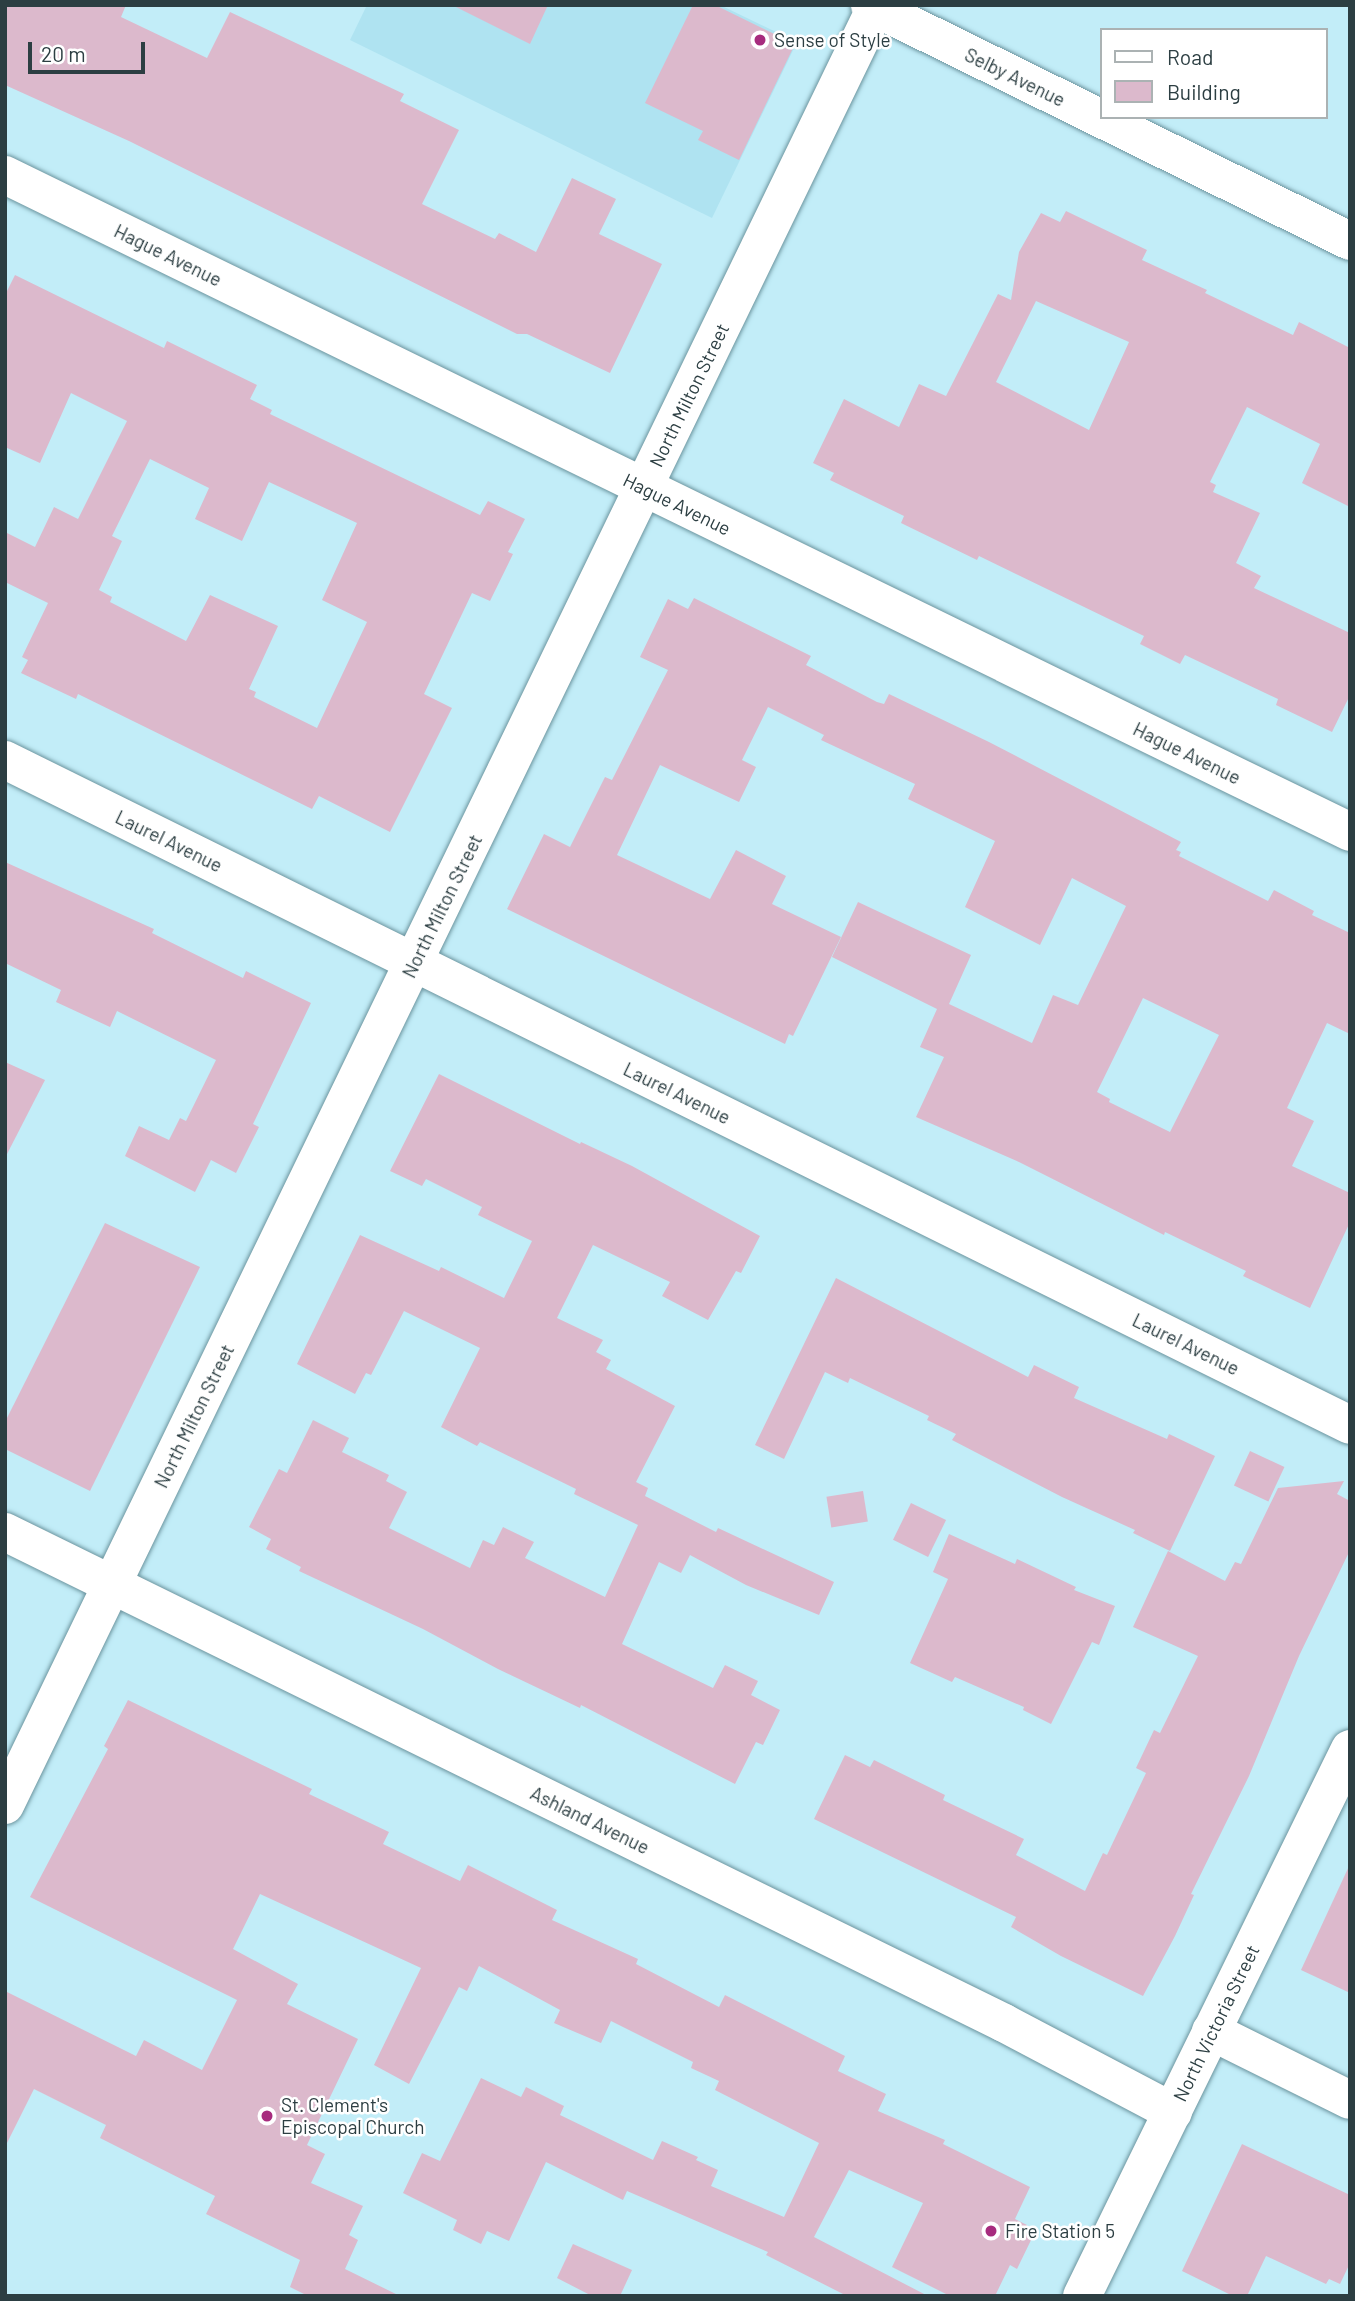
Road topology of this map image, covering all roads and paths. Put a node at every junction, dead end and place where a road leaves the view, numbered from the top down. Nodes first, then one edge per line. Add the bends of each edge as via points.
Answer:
1 (874, 6) edge
2 (1100, 118) edge
3 (1103, 119) edge
4 (5, 175) edge
5 (1350, 241) edge
6 (644, 488) junction
7 (5, 760) edge
8 (1350, 832) edge
9 (415, 962) junction
10 (1350, 1425) edge
11 (5, 1532) edge
12 (111, 1584) junction
13 (1350, 1749) edge
14 (5, 1805) edge
15 (1212, 2031) junction
16 (1350, 2100) edge
17 (1173, 2112) junction
18 (1082, 2296) edge

1 - 2 street, Selby Avenue
1 - 6 street, North Milton Street
3 - 5 street, Selby Avenue
4 - 6 street, Hague Avenue
6 - 8 street, Hague Avenue
6 - 9 street, North Milton Street
7 - 9 street, Laurel Avenue
9 - 10 street, Laurel Avenue
9 - 12 street, North Milton Street
11 - 12 street, Ashland Avenue
12 - 14 street, North Milton Street
12 - 17 street, Ashland Avenue via 1004,2023
13 - 15 street, North Victoria Street
15 - 16 street
15 - 17 street, North Victoria Street
17 - 18 street, North Victoria Street

